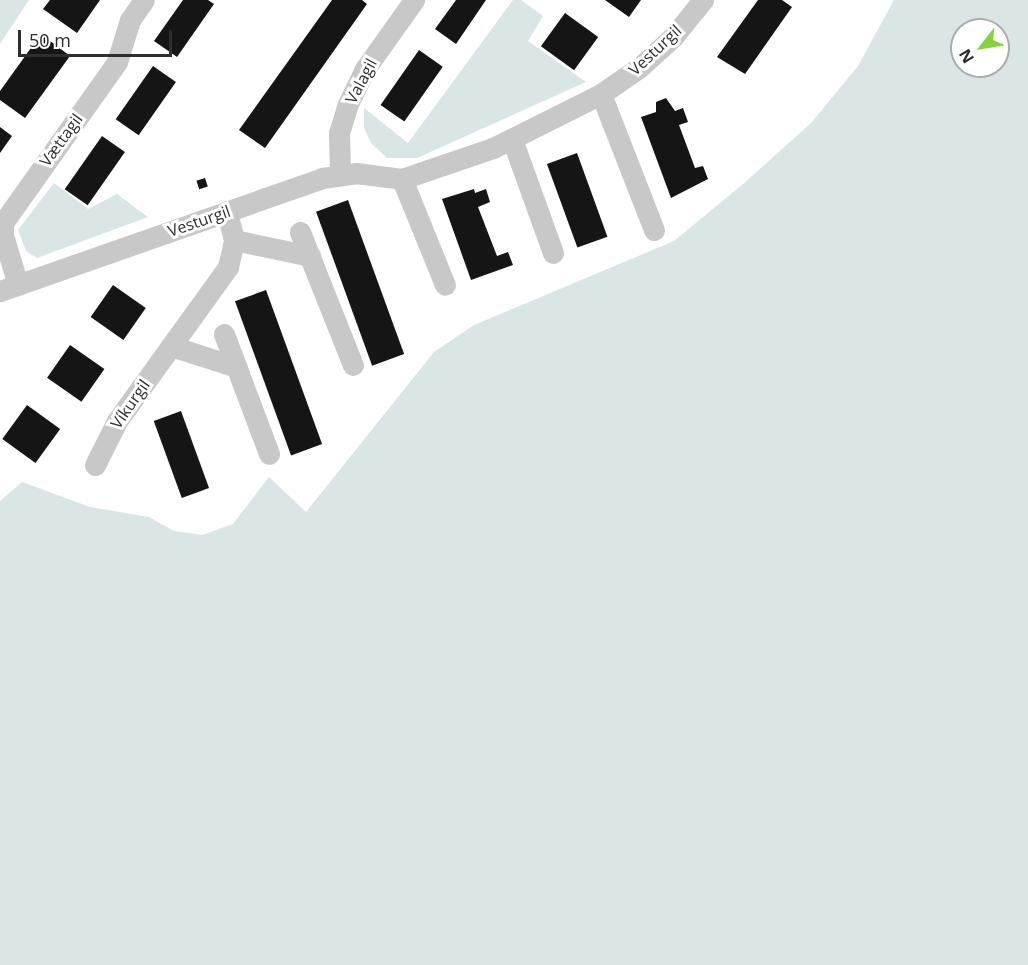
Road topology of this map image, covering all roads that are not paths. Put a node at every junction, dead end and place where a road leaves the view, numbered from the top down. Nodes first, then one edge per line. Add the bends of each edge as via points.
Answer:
1 (144, 0) edge
2 (414, 0) edge
3 (704, 0) edge
4 (602, 94) junction
5 (512, 139) junction
6 (340, 173) junction
7 (402, 179) junction
8 (227, 211) junction
9 (654, 230) dead end
10 (300, 232) dead end
11 (234, 240) junction
12 (553, 253) dead end
13 (310, 256) junction
14 (445, 285) dead end
15 (9, 288) edge
16 (224, 334) dead end
17 (171, 346) junction
18 (353, 365) dead end
19 (237, 367) junction
20 (269, 454) dead end
21 (95, 465) dead end

1 - 15 street, Vættagil via 130,20 117,62 3,223
2 - 6 street, Valagil via 365,69 347,106 339,132
3 - 4 street, Vesturgil via 660,49
4 - 5 street, Vesturgil
4 - 9 street
5 - 7 street, Vesturgil
5 - 12 street
6 - 7 street, Vesturgil
6 - 8 street, Vesturgil
7 - 14 street
8 - 11 street, Víkurgil
8 - 15 street, Vesturgil
10 - 13 street
11 - 13 street
11 - 17 street, Víkurgil via 228,267
13 - 18 street
16 - 19 street
17 - 19 street
17 - 21 street, Víkurgil via 117,421
19 - 20 street

